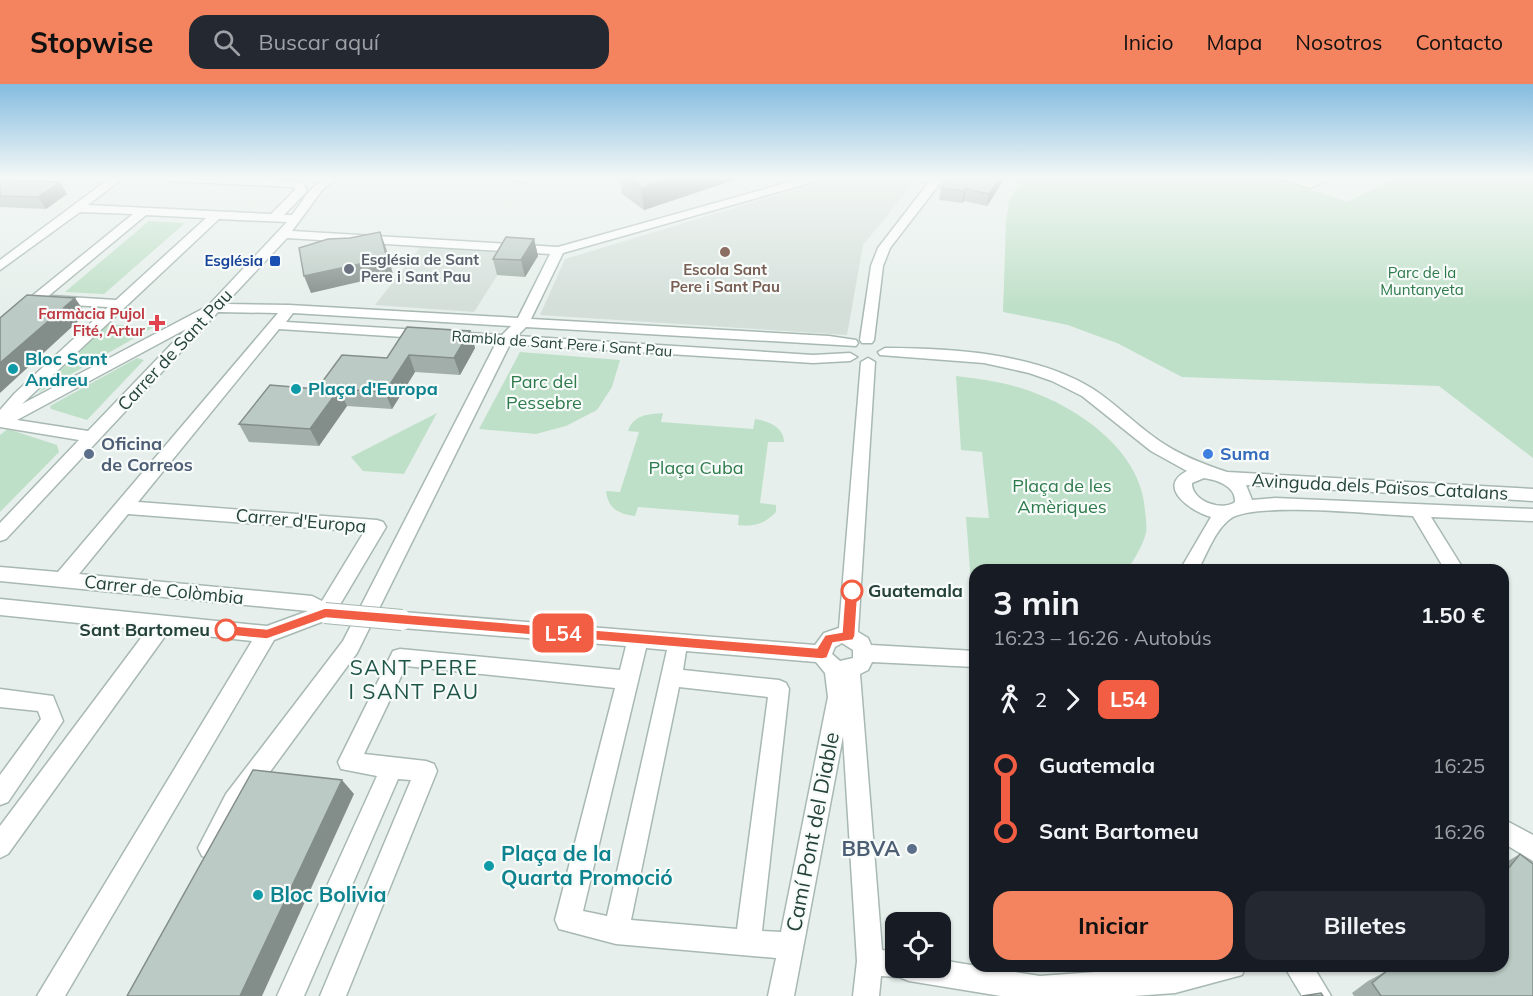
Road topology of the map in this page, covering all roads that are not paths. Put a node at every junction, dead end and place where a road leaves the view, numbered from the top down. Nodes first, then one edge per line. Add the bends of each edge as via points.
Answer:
1 (62, 221) edge
2 (134, 221) edge
3 (210, 221) edge
4 (292, 221) edge
5 (666, 221) edge
6 (905, 221) edge
7 (284, 234) junction
8 (558, 251) junction
9 (0, 266) edge
10 (39, 300) junction
11 (120, 304) junction
12 (215, 308) junction
13 (289, 309) junction
14 (523, 322) junction
15 (2, 325) edge
16 (275, 325) junction
17 (811, 339) junction
18 (505, 340) junction
19 (867, 340) junction
20 (851, 350) junction
21 (885, 352) junction
22 (813, 359) junction
23 (868, 362) junction
24 (0, 422) edge
25 (92, 437) junction
26 (1204, 472) junction
27 (1227, 478) junction
28 (1533, 495) edge
29 (1533, 502) edge
30 (125, 507) junction
31 (1242, 507) junction
32 (1418, 510) junction
33 (1224, 513) junction
34 (1533, 515) edge
35 (0, 534) edge
36 (1192, 564) edge
37 (1451, 564) edge
38 (0, 574) edge
39 (63, 580) junction
40 (0, 607) edge
41 (325, 613) junction
42 (163, 624) junction
43 (267, 634) junction
44 (848, 636) junction
45 (638, 639) junction
46 (678, 643) junction
47 (969, 659) edge
48 (843, 661) junction
49 (670, 677) junction
50 (628, 680) junction
51 (0, 698) edge
52 (392, 768) junction
53 (0, 794) edge
54 (1509, 834) edge
55 (0, 846) edge
56 (1533, 849) edge
57 (202, 864) edge
58 (616, 931) junction
59 (748, 942) junction
60 (790, 946) junction
61 (883, 963) edge
62 (1208, 972) edge
63 (1301, 972) edge
64 (951, 975) edge
65 (50, 996) edge
66 (290, 996) edge
67 (333, 996) edge
68 (781, 996) edge
69 (866, 996) edge
70 (1318, 996) edge

1 - 9 street
2 - 10 street
3 - 11 street
4 - 7 street, Carrer de Sant Pau
5 - 8 street
6 - 19 street via 884,248 877,266
7 - 8 street
7 - 12 street, Carrer de Sant Pau
8 - 14 street
10 - 11 street
10 - 15 street
11 - 24 street via 20,396
12 - 13 street, Rambla de Sant Pere i Sant Pau
12 - 24 street
12 - 25 street, Carrer de Sant Pau
13 - 14 street, Rambla de Sant Pere i Sant Pau
13 - 16 street
14 - 17 street, Rambla de Sant Pere i Sant Pau
14 - 18 street
16 - 18 street, Rambla de Sant Pere i Sant Pau
16 - 30 street
17 - 20 street, Rambla de Sant Pere i Sant Pau
17 - 22 street
18 - 22 street, Rambla de Sant Pere i Sant Pau
18 - 57 street via 350,647 234,802
19 - 20 street, Rambla de Sant Pere i Sant Pau
19 - 21 street via 879,344
20 - 22 street, Rambla de Sant Pere i Sant Pau
20 - 23 street, Rambla de Sant Pere i Sant Pau
21 - 23 street via 880,359
21 - 26 street via 1001,362 1042,371 1106,405 1153,444
23 - 44 street
24 - 25 street
25 - 35 street, Carrer de Sant Pau
26 - 27 street
26 - 33 street via 1186,478 1182,484 1184,492 1200,507
27 - 28 street, Avinguda dels Països Catalans
27 - 31 street via 1243,492
28 - 29 street
30 - 39 street
30 - 41 street, Carrer d'Europa via 377,527
31 - 32 street, Avinguda dels Països Catalans via 1275,504
31 - 33 street
32 - 34 street, Avinguda dels Països Catalans
32 - 37 street
33 - 36 street
38 - 39 street, Carrer de Colòmbia
39 - 41 street, Carrer de Colòmbia via 312,604
40 - 42 street, Carrer de Colòmbia
41 - 43 street, Carrer de Colòmbia
41 - 45 street, Carrer de Colòmbia, bridge
42 - 43 street, Carrer de Colòmbia
42 - 55 street
43 - 65 street
44 - 48 street via 860,642
44 - 48 street via 825,643
45 - 46 street, Carrer de Colòmbia
45 - 50 street
46 - 48 street, Carrer de Colòmbia
46 - 49 street
47 - 48 street, Carrer de Colòmbia
48 - 60 street, Camí Pont del Diable
48 - 61 street
49 - 58 street
49 - 59 street via 779,689
50 - 52 street via 400,657 349,762
50 - 58 street via 568,921
51 - 53 street via 46,703 52,721
52 - 66 street
52 - 67 street via 426,771
54 - 56 street
58 - 59 street
59 - 60 street
60 - 68 street, Camí Pont del Diable
61 - 69 street
62 - 64 street via 1175,980 1040,989
63 - 70 street

